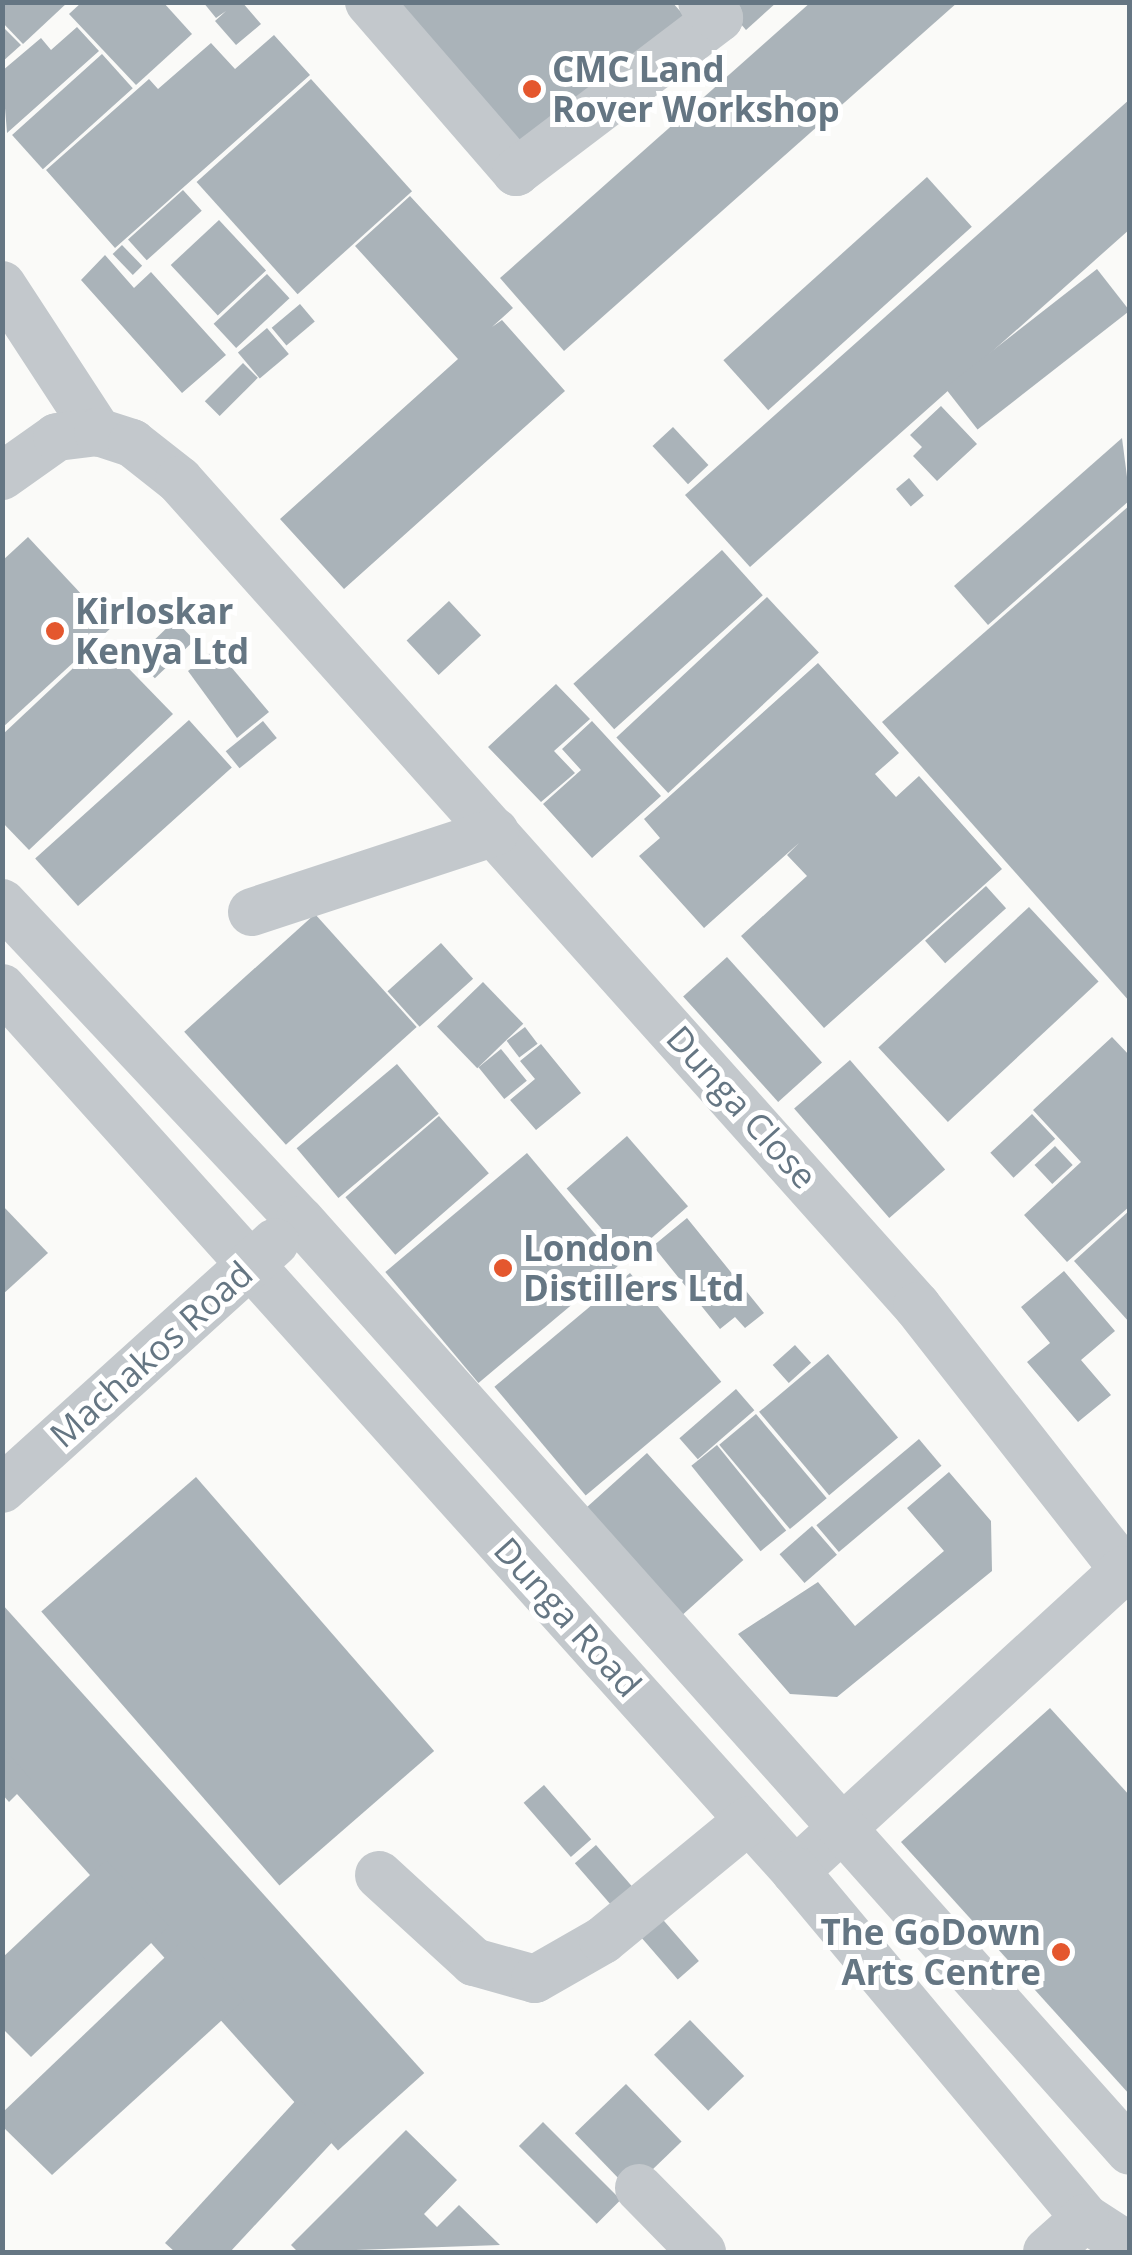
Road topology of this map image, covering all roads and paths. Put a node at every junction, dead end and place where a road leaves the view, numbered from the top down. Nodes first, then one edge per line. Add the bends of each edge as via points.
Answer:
1 (369, 2) edge
2 (702, 2) edge
3 (2, 286) edge
4 (98, 432) junction
5 (2, 476) edge
6 (495, 832) junction
7 (2, 902) edge
8 (252, 912) dead end
9 (2, 988) edge
10 (300, 1220) junction
11 (251, 1262) junction
12 (2, 1489) edge
13 (1127, 1573) edge
14 (749, 1820) junction
15 (843, 1830) junction
16 (794, 1871) junction
17 (378, 1876) dead end
18 (1130, 2151) edge
19 (639, 2188) dead end
20 (1085, 2218) junction
21 (1130, 2247) edge
22 (702, 2252) edge
23 (1046, 2252) edge

1 - 2 street via 516,172 719,18
3 - 4 street
4 - 5 street via 57,437
4 - 6 street, Dunga Close via 132,443 179,480
6 - 8 street
6 - 13 street, Dunga Close via 917,1306
7 - 10 street, Dunga Road
9 - 11 street, Dunga Road
10 - 11 street, Machakos Road
10 - 15 street, Dunga Road
11 - 12 street, Machakos Road
11 - 14 street, Dunga Road
13 - 15 street, Dunga Close
14 - 16 street, Dunga Road
14 - 17 street via 603,1940 535,1979 474,1962
15 - 16 street, Dunga Close
15 - 18 street, Dunga Road
16 - 20 street, Dunga Road
19 - 22 street
20 - 21 street, Dunga Road
20 - 23 street

